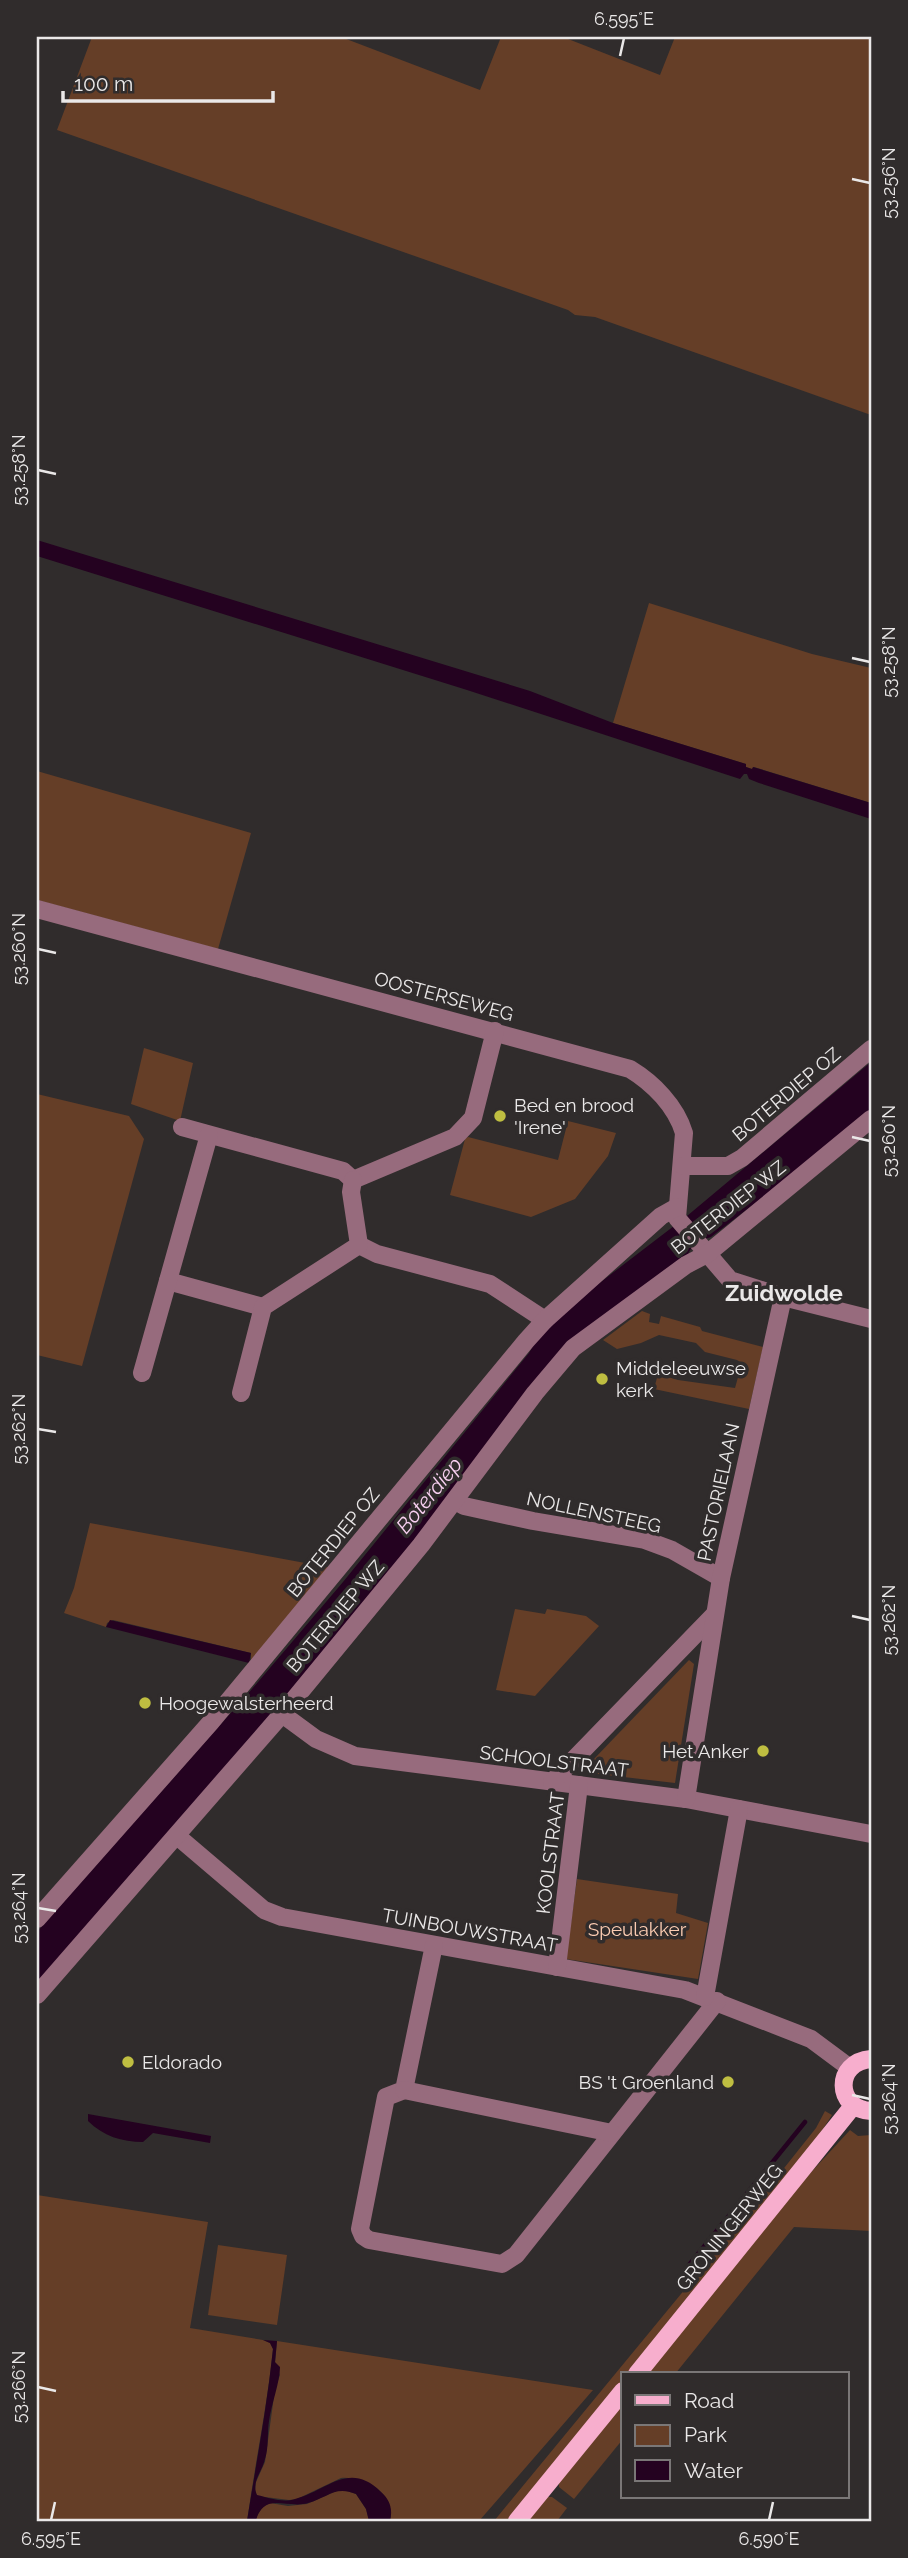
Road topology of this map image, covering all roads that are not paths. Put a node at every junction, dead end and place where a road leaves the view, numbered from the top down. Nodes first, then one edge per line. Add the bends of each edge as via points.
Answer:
1 (37, 909) edge
2 (495, 1031) junction
3 (871, 1049) edge
4 (871, 1119) edge
5 (182, 1127) dead end
6 (209, 1135) junction
7 (683, 1166) junction
8 (353, 1180) junction
9 (677, 1212) junction
10 (359, 1245) junction
11 (705, 1252) junction
12 (168, 1281) junction
13 (783, 1297) junction
14 (263, 1307) junction
15 (871, 1319) edge
16 (545, 1320) junction
17 (142, 1373) dead end
18 (241, 1393) dead end
19 (455, 1501) junction
20 (721, 1578) junction
21 (715, 1615) junction
22 (282, 1714) junction
23 (552, 1782) junction
24 (579, 1785) junction
25 (687, 1799) junction
26 (739, 1809) junction
27 (871, 1834) edge
28 (177, 1836) junction
29 (37, 1919) edge
30 (434, 1945) junction
31 (557, 1968) junction
32 (37, 1995) edge
33 (711, 1999) junction
34 (871, 2059) edge
35 (850, 2068) junction
36 (404, 2090) junction
37 (853, 2106) junction
38 (871, 2111) edge
39 (612, 2133) junction
40 (639, 2372) edge
41 (621, 2393) edge
42 (517, 2521) edge

1 - 2 street, OOSTERSEWEG
2 - 7 street, OOSTERSEWEG via 629,1069 648,1080 681,1122
2 - 8 street via 473,1118 455,1137
3 - 7 street, BOTERDIEP OZ via 742,1158 728,1166
4 - 11 street, BOTERDIEP WZ
5 - 6 street
6 - 8 street via 343,1171
6 - 12 street
7 - 9 street, OOSTERSEWEG
8 - 10 street
9 - 11 street
9 - 16 street, BOTERDIEP OZ via 661,1216
10 - 14 street
10 - 16 street via 489,1284
11 - 13 street via 730,1280
11 - 19 street, BOTERDIEP WZ via 573,1348
12 - 14 street
12 - 17 street
13 - 15 street
13 - 20 street, PASTORIELAAN
14 - 18 street
16 - 29 street, BOTERDIEP OZ via 211,1722
19 - 20 street, NOLLENSTEEG via 533,1521 645,1540
19 - 22 street, BOTERDIEP WZ
20 - 21 street, PASTORIELAAN
21 - 23 street
21 - 25 street, PASTORIELAAN
22 - 23 street, SCHOOLSTRAAT via 316,1739 355,1756
22 - 28 street, BOTERDIEP WZ
23 - 24 street, SCHOOLSTRAAT
24 - 25 street, SCHOOLSTRAAT
24 - 31 street, KOOLSTRAAT
25 - 26 street, SCHOOLSTRAAT
26 - 27 street, SCHOOLSTRAAT
26 - 33 street
28 - 30 street, TUINBOUWSTRAAT via 264,1910
28 - 32 street, BOTERDIEP WZ
30 - 31 street, TUINBOUWSTRAAT
30 - 36 street
31 - 33 street, TUINBOUWSTRAAT via 685,1990
33 - 35 street, TUINBOUWSTRAAT via 811,2039
33 - 39 street
34 - 35 main road
35 - 37 main road via 844,2087
36 - 39 street
36 - 39 street via 386,2097 361,2224 362,2236 375,2242 502,2264 516,2255
37 - 38 main road
37 - 40 main road, GRONINGERWEG
41 - 42 main road

